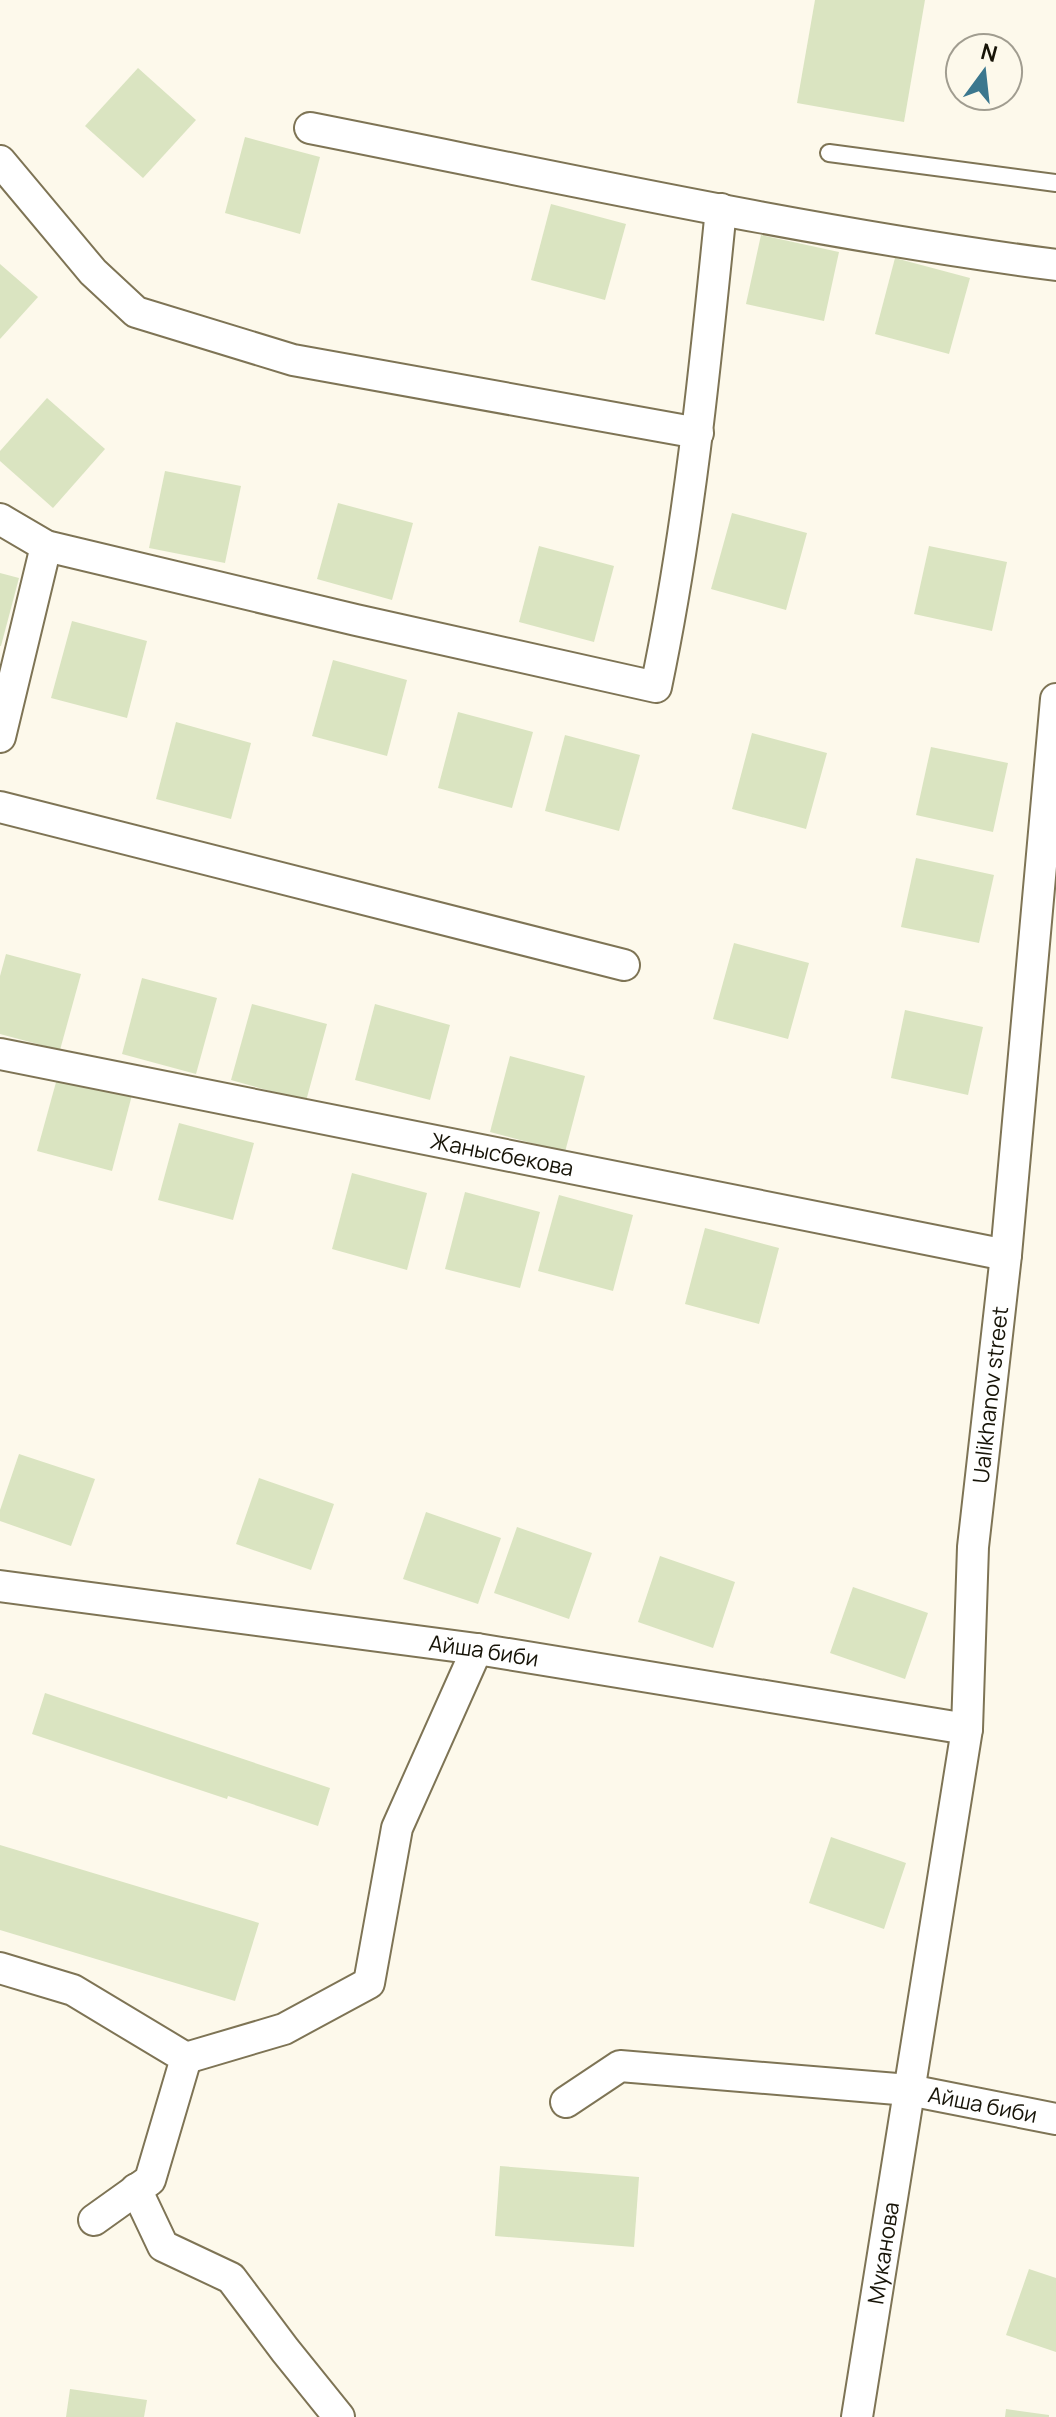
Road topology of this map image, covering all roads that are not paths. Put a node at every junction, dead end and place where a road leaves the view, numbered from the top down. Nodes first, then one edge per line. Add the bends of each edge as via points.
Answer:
1 (310, 128) dead end
2 (829, 153) dead end
3 (0, 161) edge
4 (1056, 183) edge
5 (721, 209) junction
6 (1056, 265) edge
7 (698, 433) junction
8 (0, 519) edge
9 (46, 546) junction
10 (1056, 699) edge
11 (0, 737) edge
12 (0, 807) edge
13 (624, 965) dead end
14 (0, 1054) edge
15 (1006, 1255) junction
16 (0, 1586) edge
17 (477, 1649) junction
18 (967, 1729) junction
19 (0, 1968) edge
20 (186, 2058) junction
21 (909, 2090) junction
22 (566, 2102) dead end
23 (1056, 2119) edge
24 (136, 2189) junction
25 (94, 2220) dead end
26 (339, 2417) edge
27 (857, 2417) edge

1 - 5 street
2 - 4 lane
3 - 7 street via 93,272 136,312 293,360
5 - 6 street
5 - 7 street
7 - 9 street via 656,687
8 - 9 street
9 - 11 street
10 - 15 street, Ualikhanov street
12 - 13 street
14 - 15 street, Жанысбекова
15 - 18 street, Ualikhanov street via 973,1547
16 - 17 street, Айша биби
17 - 18 street, Айша биби
17 - 20 street via 397,1828 369,1983 284,2029
18 - 21 street, Ualikhanov street
19 - 20 street via 73,1990
20 - 24 street via 150,2180
21 - 22 street, Айша биби via 620,2066
21 - 23 street, Айша биби
21 - 27 street, Муканова
24 - 25 street
24 - 26 street via 163,2246 231,2278

